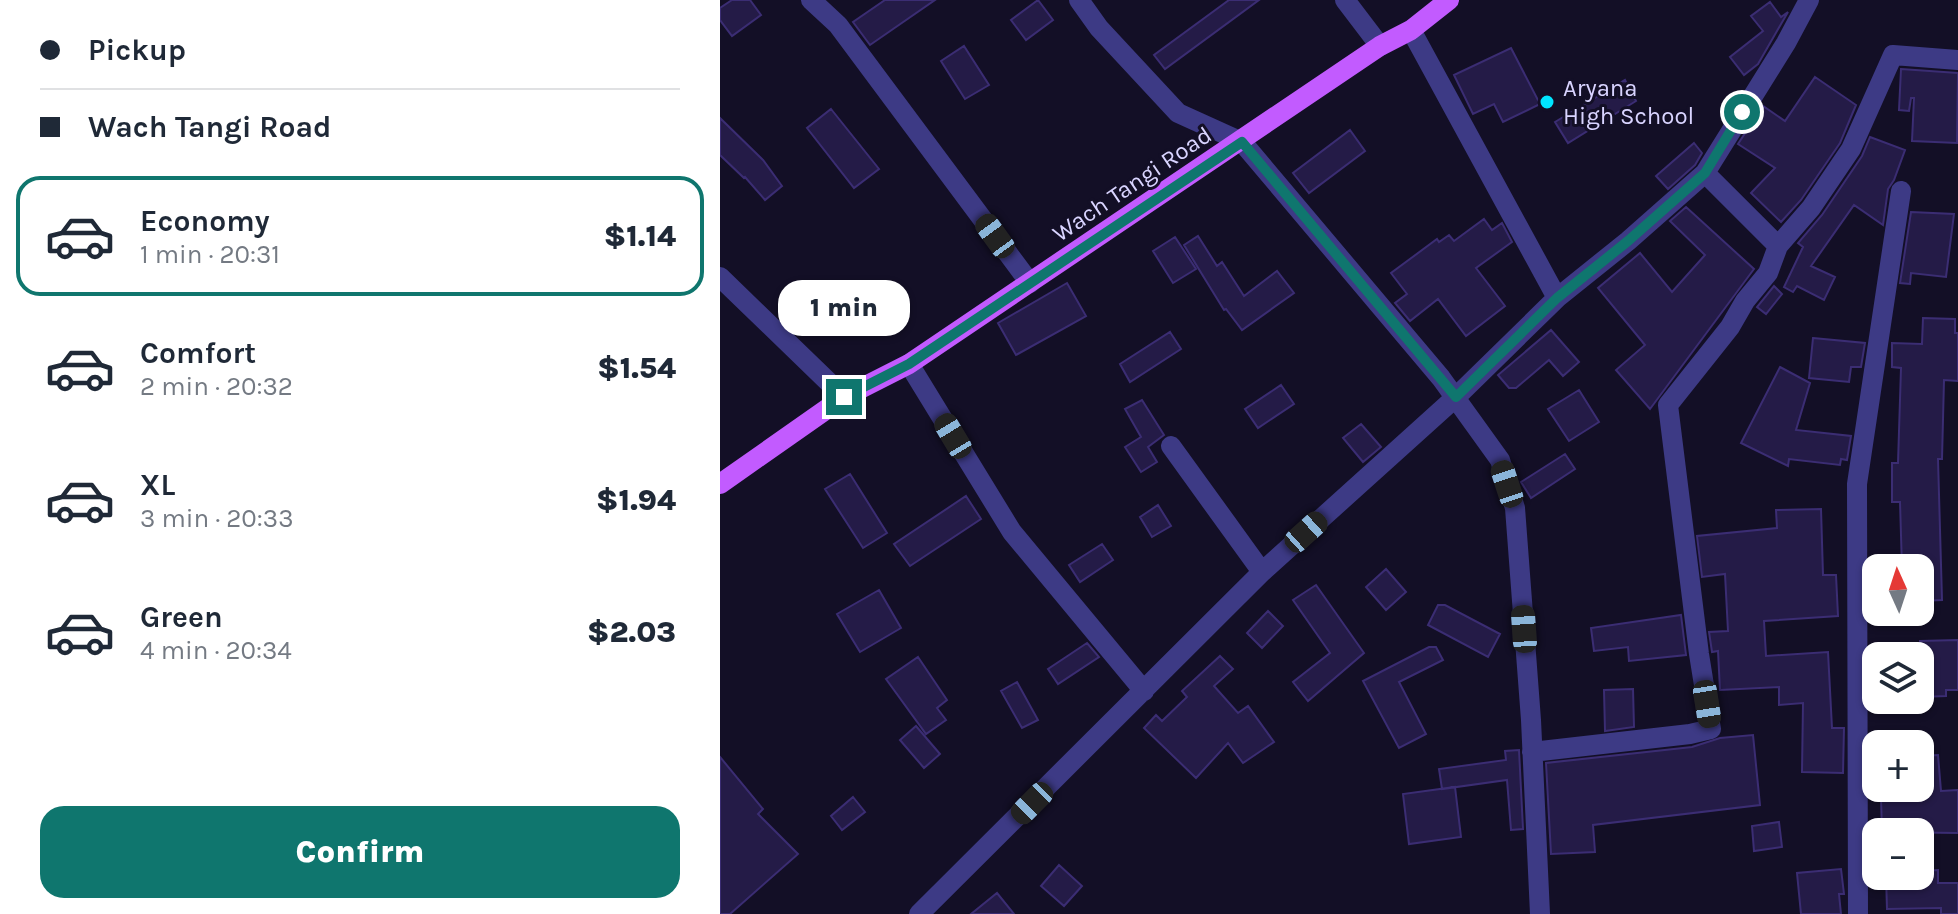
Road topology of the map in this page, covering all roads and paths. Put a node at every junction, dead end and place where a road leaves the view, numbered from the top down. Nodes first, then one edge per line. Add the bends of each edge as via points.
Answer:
1 (811, 0) edge
2 (1079, 0) edge
3 (1345, 0) edge
4 (1449, 0) edge
5 (1809, 0) edge
6 (1411, 30) junction
7 (1380, 46) junction
8 (1958, 60) edge
9 (1242, 142) junction
10 (1705, 173) junction
11 (1901, 191) dead end
12 (1778, 246) junction
13 (720, 277) edge
14 (1030, 283) junction
15 (1557, 298) junction
16 (909, 364) junction
17 (844, 397) junction
18 (1456, 397) junction
19 (1171, 446) dead end
20 (720, 484) edge
21 (1262, 572) junction
22 (1144, 691) junction
23 (1532, 752) junction
24 (919, 914) edge
25 (1540, 914) edge
26 (1858, 914) edge

1 - 14 street via 838,25
2 - 9 street via 1178,113
3 - 7 street
4 - 6 main road, Wach Tangi Road
5 - 10 street
6 - 7 main road, Wach Tangi Road
6 - 15 street
7 - 9 main road, Wach Tangi Road
8 - 12 street via 1893,55 1851,149
9 - 14 main road, Wach Tangi Road
9 - 18 street
10 - 12 street
10 - 15 street
11 - 26 street via 1857,484
12 - 23 street via 1768,273 1668,405 1711,729
13 - 17 street
14 - 16 main road, Wach Tangi Road
15 - 18 street
16 - 17 main road, Wach Tangi Road
16 - 22 street via 1012,532
17 - 20 main road, Wach Tangi Road
18 - 21 street
18 - 23 street via 1500,460 1515,508
19 - 21 street
21 - 22 street
22 - 24 street
23 - 25 street

